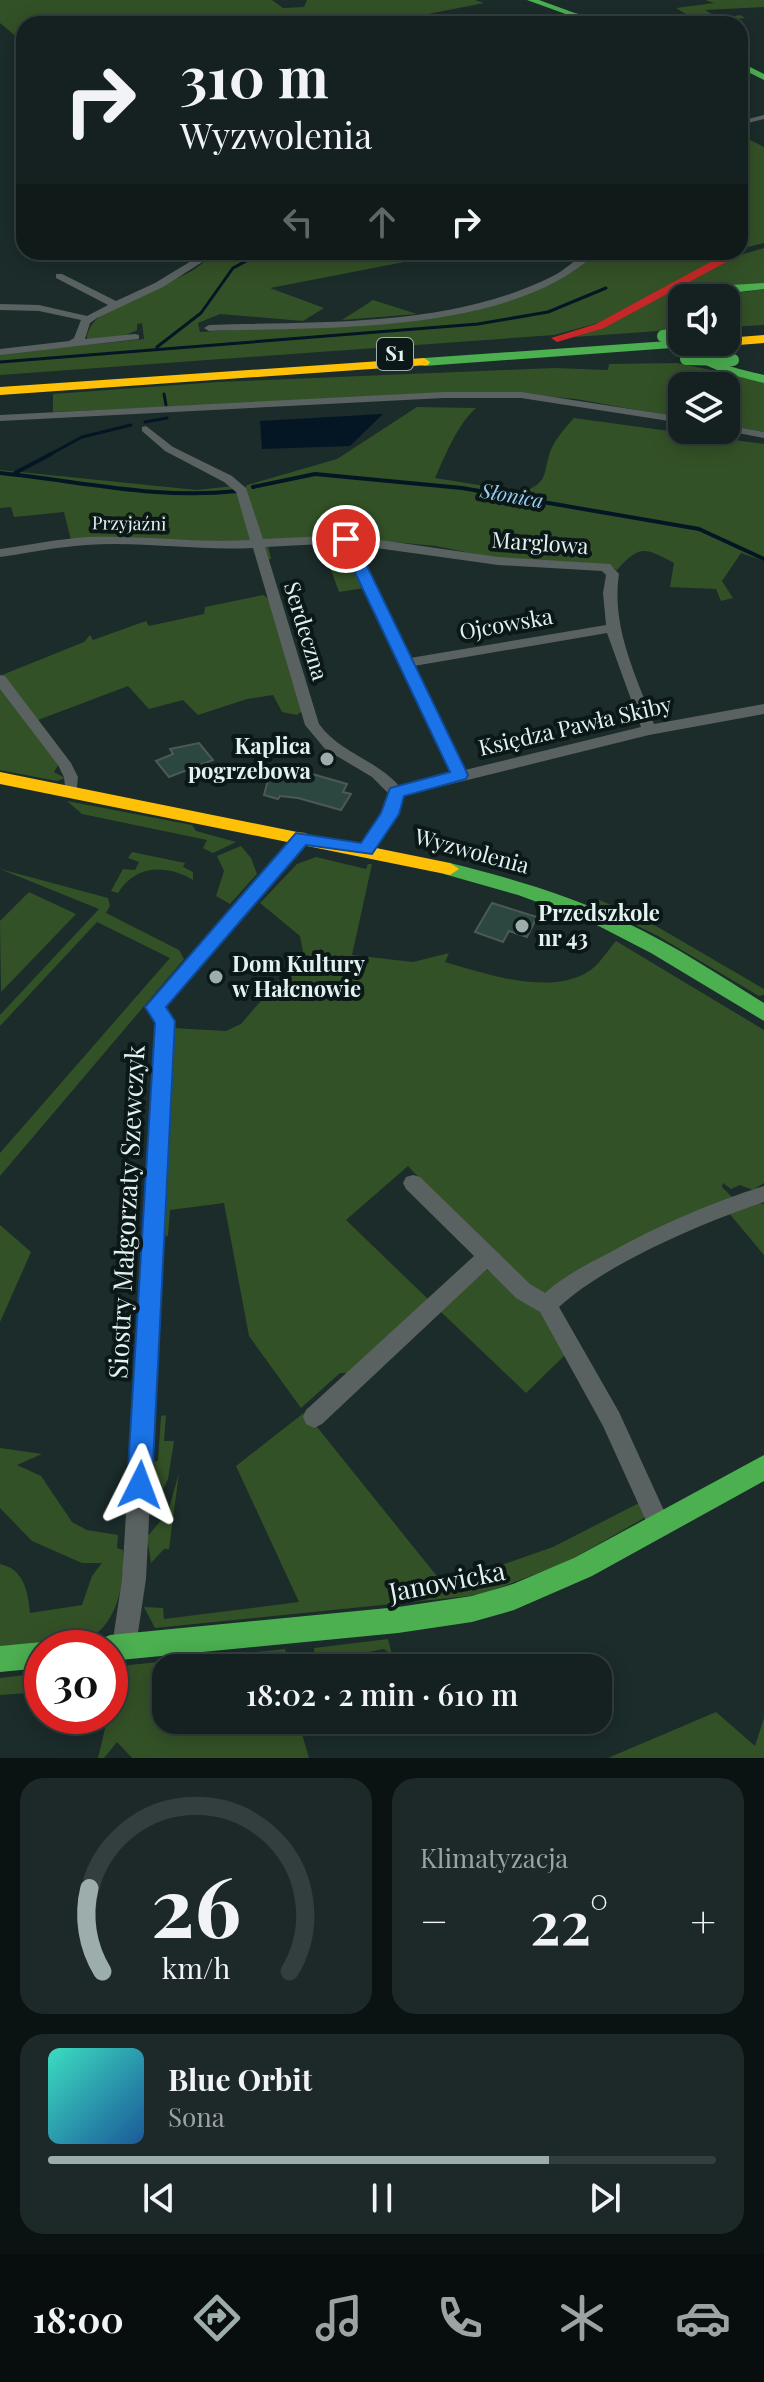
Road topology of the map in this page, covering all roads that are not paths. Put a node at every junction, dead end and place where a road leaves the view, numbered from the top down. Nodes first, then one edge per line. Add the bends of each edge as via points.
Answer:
1 (531, 0) edge
2 (577, 15) joint
3 (573, 16) edge
4 (201, 260) edge
5 (580, 260) edge
6 (725, 260) edge
7 (59, 276) dead end
8 (764, 286) edge
9 (740, 287) edge
10 (116, 305) junction
11 (0, 307) edge
12 (88, 319) junction
13 (209, 328) dead end
14 (764, 330) edge
15 (740, 331) edge
16 (135, 337) dead end
17 (764, 339) edge
18 (79, 340) junction
19 (740, 341) edge
20 (668, 344) edge
21 (518, 345) junction
22 (668, 345) edge
23 (0, 352) edge
24 (699, 356) edge
25 (720, 356) edge
26 (764, 361) edge
27 (764, 379) edge
28 (0, 382) edge
29 (0, 391) edge
30 (0, 418) edge
31 (668, 418) edge
32 (146, 429) dead end
33 (740, 431) edge
34 (764, 435) edge
35 (346, 539) junction
36 (257, 544) junction
37 (0, 553) edge
38 (613, 628) junction
39 (405, 663) junction
40 (0, 679) edge
41 (764, 709) edge
42 (649, 730) junction
43 (460, 775) junction
44 (0, 778) edge
45 (71, 792) junction
46 (396, 792) junction
47 (302, 838) junction
48 (365, 850) junction
49 (764, 1013) edge
50 (413, 1183) dead end
51 (764, 1194) edge
52 (486, 1257) junction
53 (547, 1305) junction
54 (314, 1417) dead end
55 (764, 1467) edge
56 (660, 1526) junction
57 (121, 1630) edge
58 (128, 1646) edge
59 (24, 1657) edge
60 (0, 1659) edge

1 - 2 main road
2 - 3 street
4 - 10 street
5 - 13 street via 518,294 466,309
6 - 21 main road via 600,326
7 - 10 street
8 - 9 main road
10 - 12 street
11 - 12 street via 48,309
12 - 18 street
14 - 15 main road
16 - 18 street
17 - 19 main road, S1
18 - 23 street
20 - 21 main road, S1
21 - 28 main road, S1
22 - 29 main road via 381,373 242,373
24 - 27 main road
25 - 26 main road, bridge
30 - 31 street via 460,395 568,400
32 - 36 street, Serdeczna via 169,449 238,486
33 - 34 street
35 - 36 street, Marglowa
35 - 38 street, Marglowa via 498,561 605,567 613,574 607,598
35 - 39 street
36 - 37 street, Przyjaźni via 85,541
36 - 46 street, Serdeczna via 312,725 327,746 386,780
38 - 39 street, Ojcowska
38 - 42 street, Marglowa
39 - 43 street
40 - 45 street via 64,763
41 - 42 street, Księdza Pawła Skiby
42 - 43 street, Księdza Pawła Skiby
43 - 46 street, Księdza Pawła Skiby
44 - 45 main road, Wyzwolenia
45 - 47 main road, Wyzwolenia
46 - 48 street via 390,814
47 - 48 main road, Wyzwolenia
47 - 57 street, Siostry Małgorzaty Szewczyk via 155,1007 165,1021 134,1579
48 - 49 main road, Wyzwolenia via 481,876 580,909 643,939
50 - 52 street
51 - 53 street via 721,1207 636,1250
52 - 53 street
52 - 54 street
53 - 56 street via 611,1419
55 - 56 main road, Janowicka
56 - 58 main road, Janowicka via 548,1584 451,1614
59 - 60 main road

